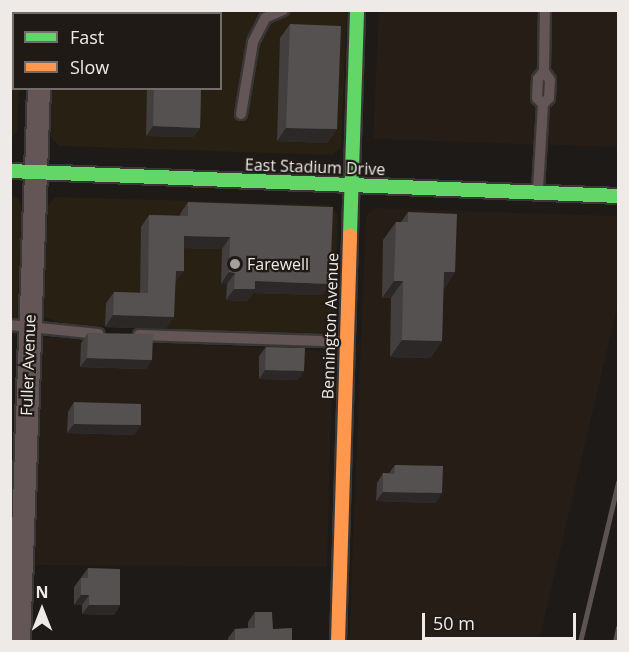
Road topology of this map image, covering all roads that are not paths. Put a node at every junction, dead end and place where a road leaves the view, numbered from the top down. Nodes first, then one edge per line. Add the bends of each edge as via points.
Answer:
1 (283, 10) edge
2 (357, 10) edge
3 (545, 10) edge
4 (39, 90) edge
5 (241, 114) dead end
6 (10, 171) edge
7 (35, 172) junction
8 (351, 184) junction
9 (538, 192) junction
10 (618, 196) edge
11 (20, 326) edge
12 (346, 342) junction
13 (18, 642) edge
14 (338, 642) edge

1 - 5 lane via 265,18 253,42
2 - 8 street, Bennington Avenue
3 - 9 lane via 544,71 537,88 537,98 543,104
4 - 7 street, Fuller Avenue
6 - 7 street, East Stadium Drive
7 - 8 street, East Stadium Drive
7 - 11 street, Fuller Avenue
8 - 9 street, East Stadium Drive
8 - 12 street, Bennington Avenue
9 - 10 street, East Stadium Drive
11 - 12 lane via 63,333
11 - 13 street, Fuller Avenue
12 - 14 street, Bennington Avenue

